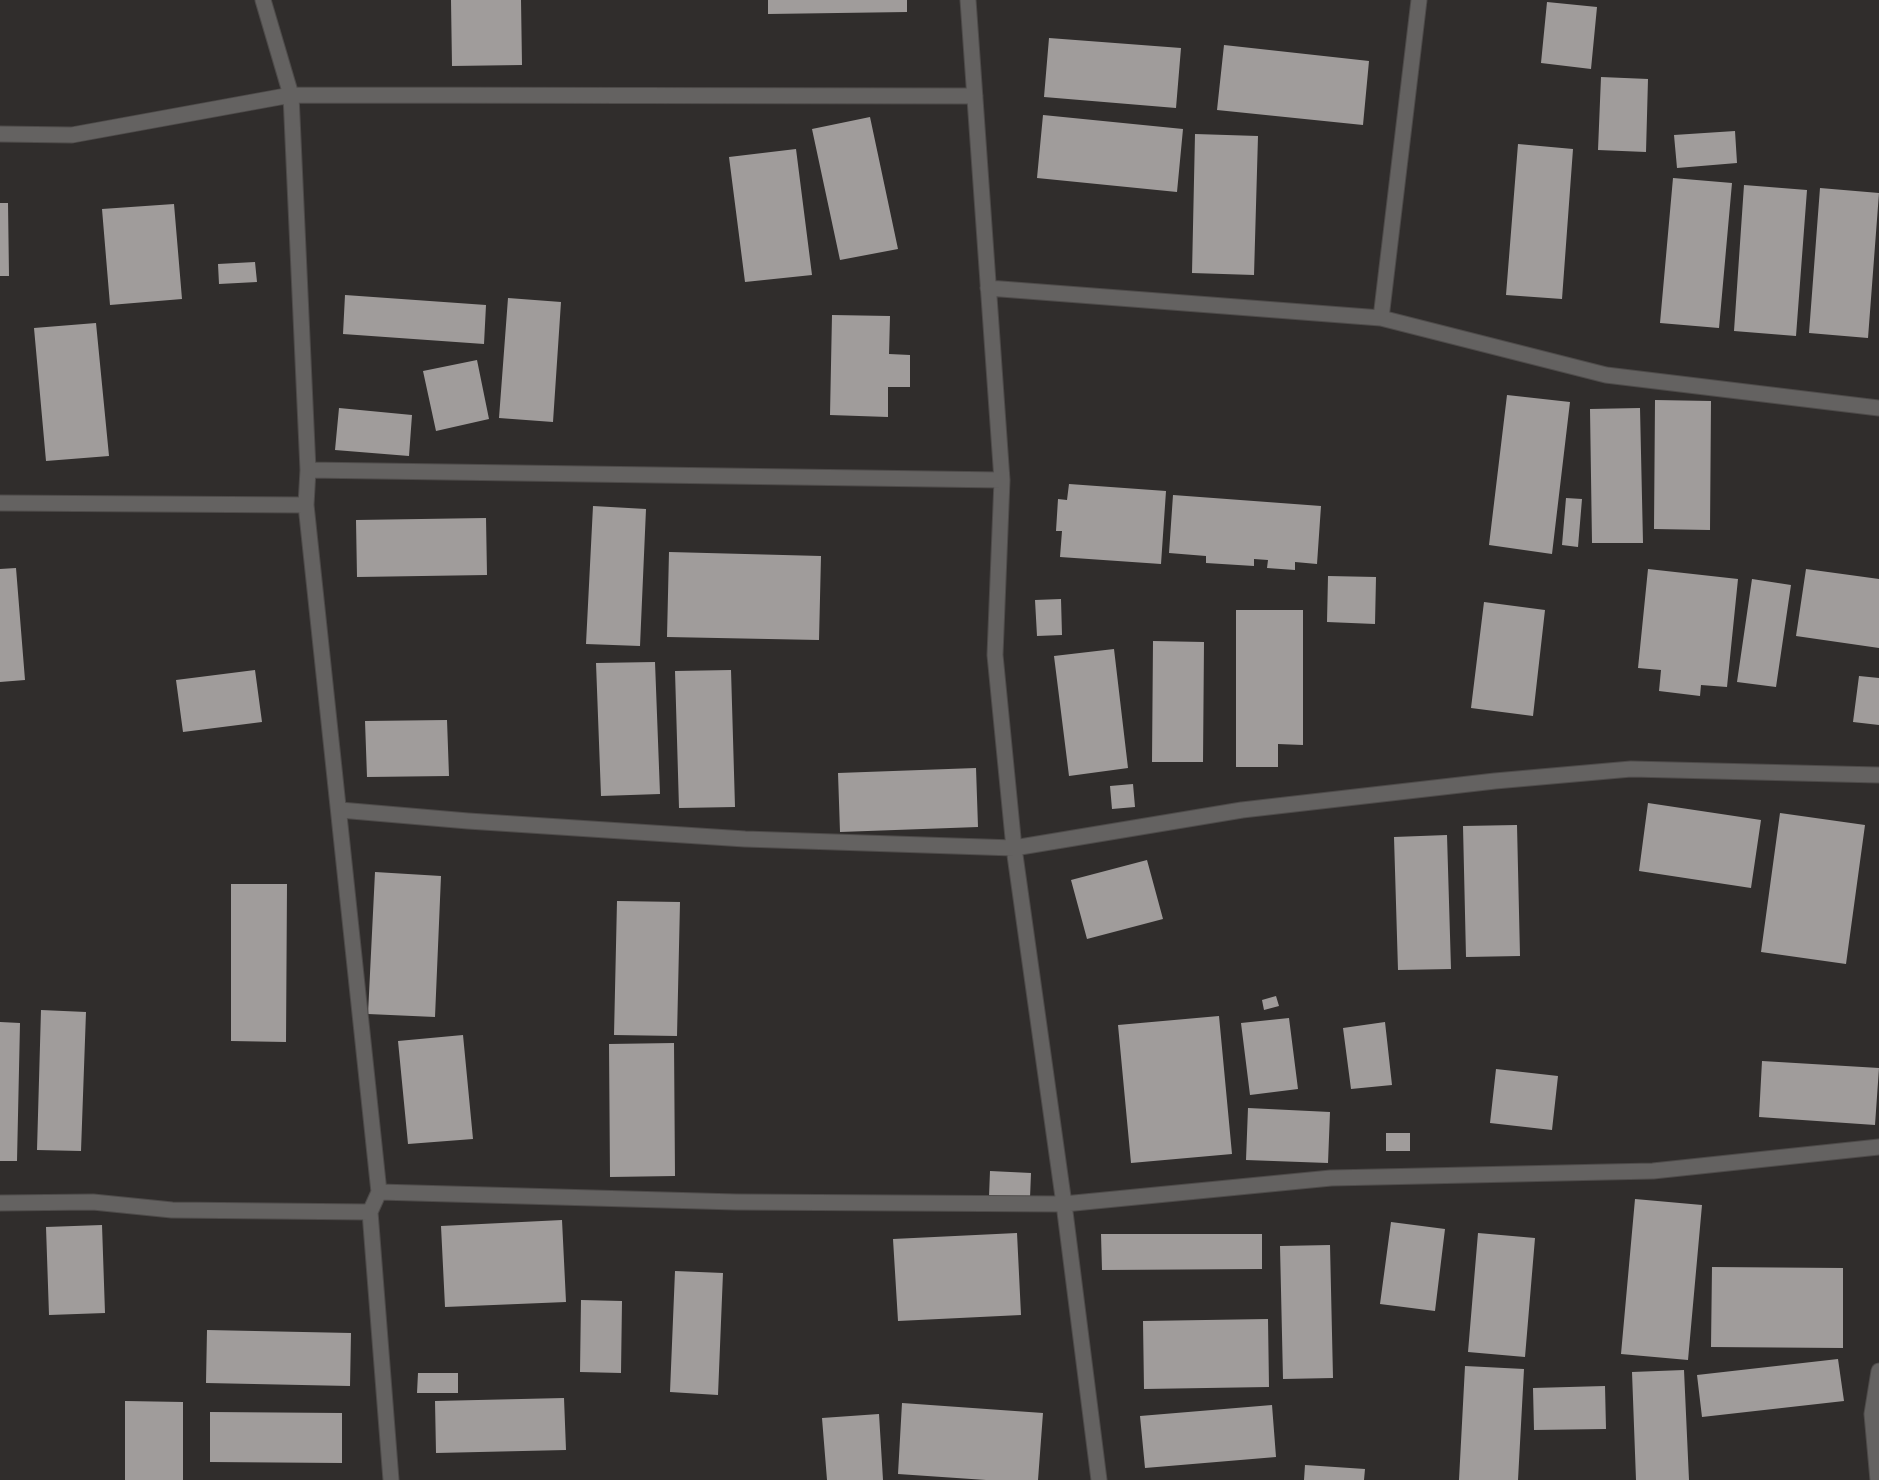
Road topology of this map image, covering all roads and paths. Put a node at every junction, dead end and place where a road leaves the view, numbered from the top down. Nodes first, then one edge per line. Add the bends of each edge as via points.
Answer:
1 (263, 0) edge
2 (968, 0) edge
3 (1419, 0) edge
4 (291, 95) junction
5 (975, 96) junction
6 (0, 134) edge
7 (988, 288) junction
8 (1382, 318) junction
9 (1879, 408) edge
10 (308, 470) junction
11 (1002, 480) junction
12 (0, 503) edge
13 (306, 505) junction
14 (1879, 775) edge
15 (340, 810) junction
16 (1014, 848) junction
17 (1879, 1148) edge
18 (379, 1192) junction
19 (0, 1203) edge
20 (1065, 1204) junction
21 (370, 1212) junction
22 (1879, 1371) edge
23 (391, 1480) edge
24 (1099, 1480) edge
25 (1878, 1480) edge

1 - 4 street
2 - 5 street
3 - 8 street
4 - 5 street
4 - 6 street via 72,135
4 - 10 street
5 - 7 street
7 - 8 street
7 - 11 street
8 - 9 street via 1606,375
10 - 11 street
10 - 13 street
11 - 16 street via 995,655
12 - 13 street
13 - 15 street
14 - 16 street via 1631,769 1242,810
15 - 16 street via 745,839
15 - 18 street
16 - 20 street
17 - 20 street via 1653,1171 1331,1178
18 - 20 street via 736,1202
18 - 21 street
19 - 21 street via 93,1202 172,1210
20 - 24 street
21 - 23 street
22 - 25 street via 1872,1414

